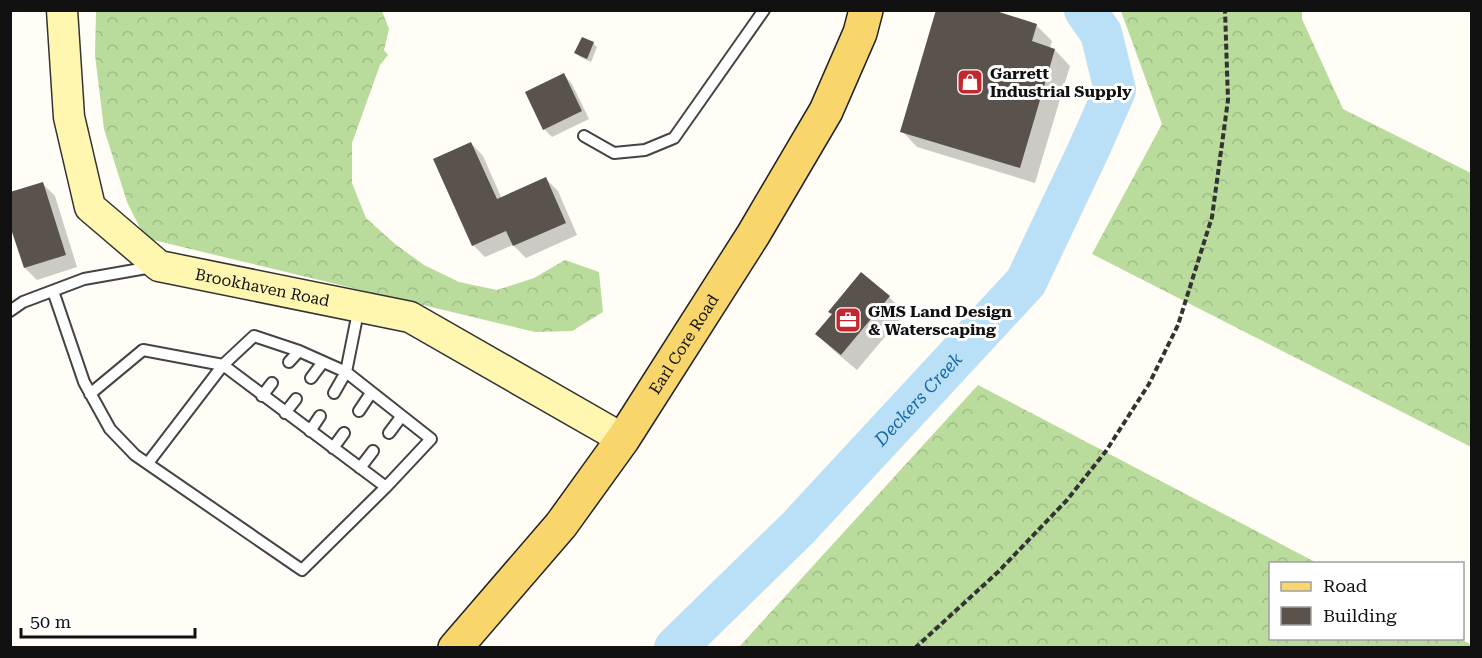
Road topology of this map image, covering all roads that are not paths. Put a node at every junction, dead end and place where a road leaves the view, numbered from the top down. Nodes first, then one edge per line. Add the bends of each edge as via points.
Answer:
1 (62, 10) edge
2 (765, 10) edge
3 (866, 10) edge
4 (584, 136) dead end
5 (159, 266) junction
6 (52, 291) junction
7 (360, 307) junction
8 (10, 311) edge
9 (299, 351) junction
10 (289, 362) dead end
11 (323, 362) junction
12 (223, 365) junction
13 (346, 372) junction
14 (311, 378) dead end
15 (272, 383) dead end
16 (334, 393) dead end
17 (371, 393) junction
18 (90, 394) junction
19 (262, 396) junction
20 (296, 399) dead end
21 (359, 411) dead end
22 (285, 413) junction
23 (320, 416) dead end
24 (401, 417) junction
25 (310, 431) junction
26 (344, 433) dead end
27 (389, 433) dead end
28 (623, 439) junction
29 (333, 448) junction
30 (374, 451) dead end
31 (148, 463) junction
32 (360, 468) junction
33 (386, 487) junction
34 (455, 648) edge

1 - 5 street, Brookhaven Road via 69,117 90,207
2 - 4 lane via 674,138 645,150 614,153
3 - 28 main road, Earl Core Road via 826,111 753,235
5 - 6 lane via 84,279
5 - 7 street, Brookhaven Road
6 - 8 lane
6 - 18 lane
7 - 13 lane
7 - 28 street, Brookhaven Road via 410,317
9 - 10 lane
9 - 11 lane
9 - 12 lane via 254,336
11 - 13 lane
11 - 14 lane
12 - 18 lane via 143,350
12 - 19 lane
12 - 31 lane
13 - 16 lane
13 - 17 lane
15 - 19 lane
17 - 21 lane
17 - 24 lane
18 - 31 lane via 110,429
19 - 22 lane
20 - 22 lane
22 - 25 lane
23 - 25 lane
24 - 27 lane
24 - 33 lane via 431,439
25 - 29 lane
26 - 29 lane
28 - 34 main road, Earl Core Road via 561,525
29 - 32 lane
30 - 32 lane
31 - 33 lane via 302,570
32 - 33 lane

